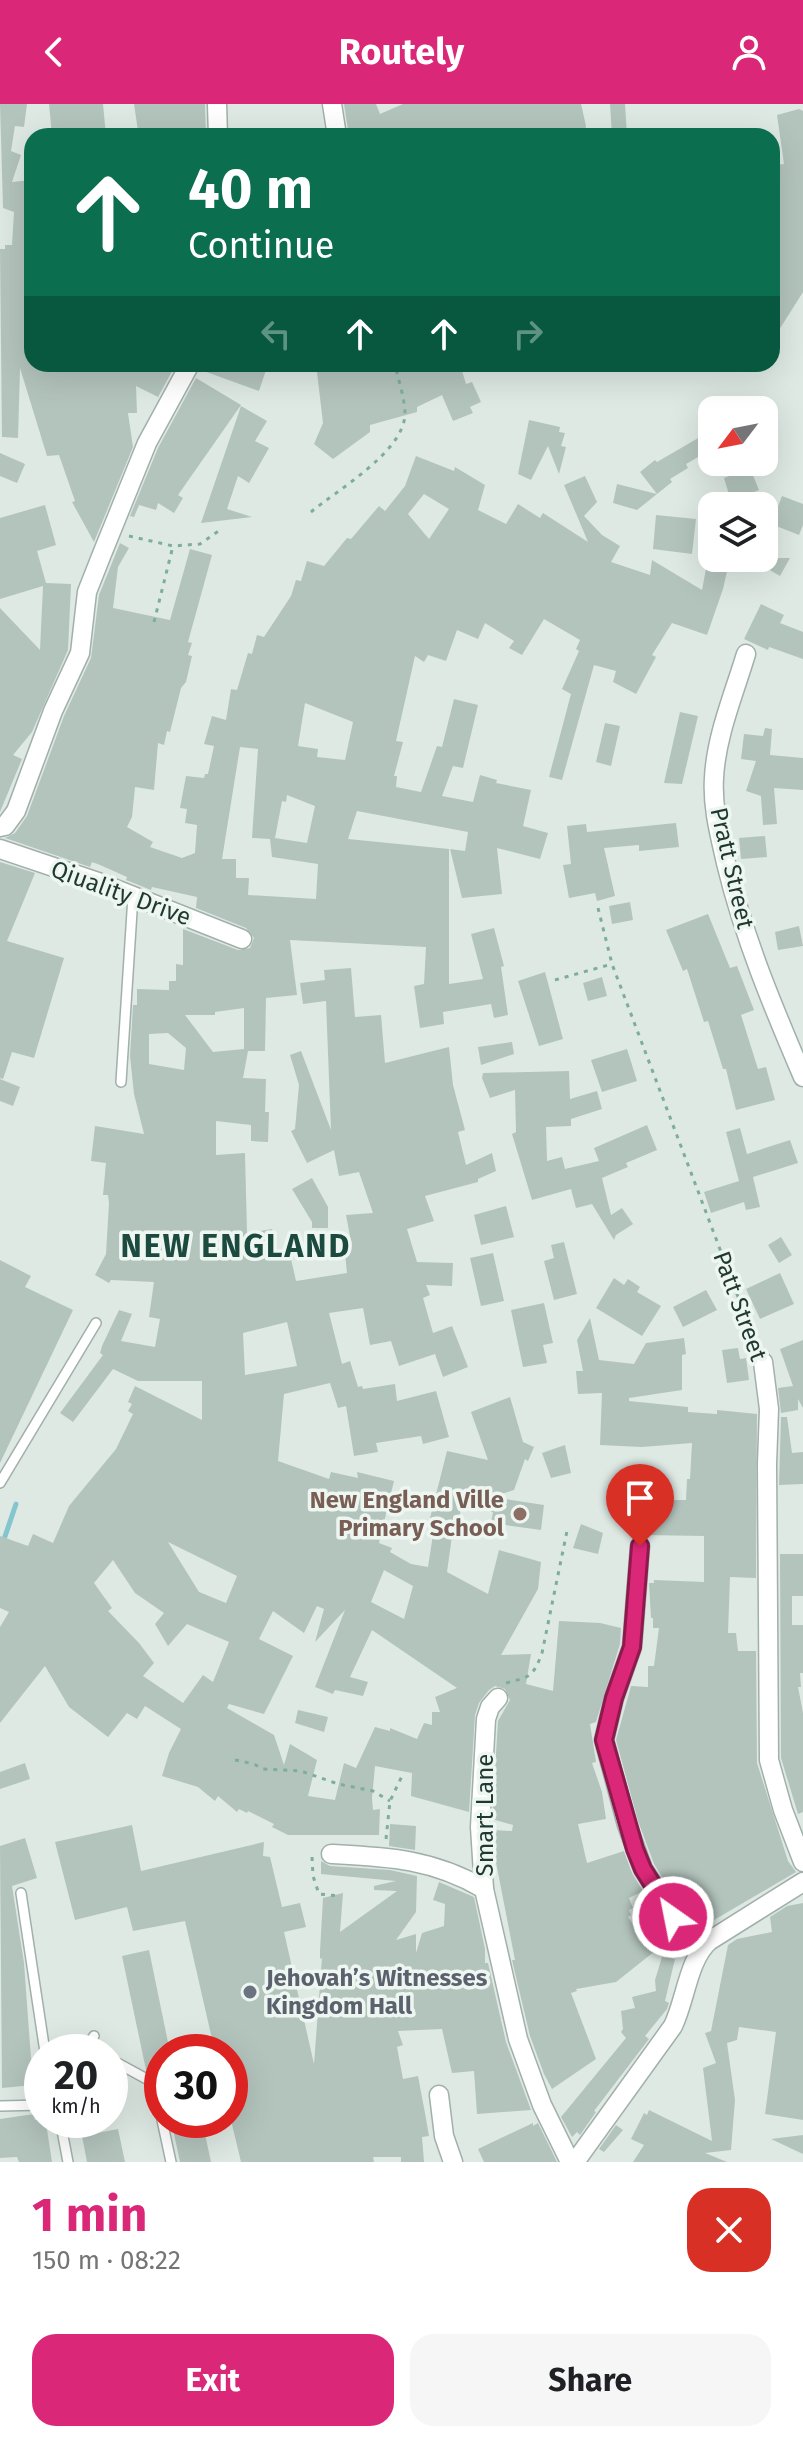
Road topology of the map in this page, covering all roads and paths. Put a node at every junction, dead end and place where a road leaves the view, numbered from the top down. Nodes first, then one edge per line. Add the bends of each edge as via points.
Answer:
1 (217, 104) edge
2 (332, 104) edge
3 (218, 128) edge
4 (334, 128) edge
5 (186, 372) edge
6 (397, 372) edge
7 (311, 512) dead end
8 (220, 530) dead end
9 (112, 532) junction
10 (173, 546) junction
11 (154, 622) dead end
12 (746, 654) dead end
13 (0, 827) edge
14 (0, 849) edge
15 (133, 896) junction
16 (598, 908) dead end
17 (242, 939) dead end
18 (612, 964) junction
19 (555, 980) dead end
20 (803, 1077) edge
21 (121, 1082) dead end
22 (96, 1323) dead end
23 (763, 1362) joint
24 (0, 1483) edge
25 (567, 1531) dead end
26 (640, 1546) dead end
27 (498, 1698) joint
28 (235, 1760) dead end
29 (403, 1774) dead end
30 (390, 1801) junction
31 (797, 1825) edge
32 (331, 1854) joint
33 (385, 1857) junction
34 (803, 1862) edge
35 (803, 1882) edge
36 (484, 1889) junction
37 (21, 1893) dead end
38 (339, 1896) dead end
39 (697, 1952) junction
40 (42, 2034) edge
41 (439, 2095) dead end
42 (24, 2105) edge
43 (0, 2106) edge
44 (63, 2138) edge
45 (166, 2138) edge
46 (68, 2162) edge
47 (171, 2162) edge
48 (453, 2162) edge
49 (572, 2162) edge

1 - 3 street
2 - 4 street
5 - 9 street via 147,443
6 - 7 path via 405,414 399,434 365,473
8 - 10 path via 200,544
9 - 10 path
9 - 13 street via 87,592 80,653 16,811
10 - 11 path
12 - 20 street, Pratt Street via 716,753 715,805 735,898 766,991
14 - 15 street, Qiuality Drive
15 - 17 street, Qiuality Drive
15 - 21 lane
16 - 18 path, Patt Street
18 - 19 path
18 - 23 path, Patt Street
22 - 24 lane
23 - 31 street, Patt Street via 769,1409 769,1760 783,1810
25 - 27 path via 536,1670 501,1684
26 - 39 street via 632,1647 604,1740 643,1869
27 - 36 street, Smart Lane via 486,1719 480,1827
28 - 30 path via 263,1769 301,1771 373,1791
29 - 30 path
30 - 33 path
31 - 34 street, Patt Street
32 - 33 street
32 - 38 path via 312,1852 313,1876 319,1894
33 - 36 street via 464,1877
35 - 39 street
36 - 49 street, Smart Lane via 518,2039 542,2105
37 - 40 lane
39 - 49 street via 673,2026
41 - 48 street
42 - 43 lane
44 - 46 lane
45 - 47 lane

